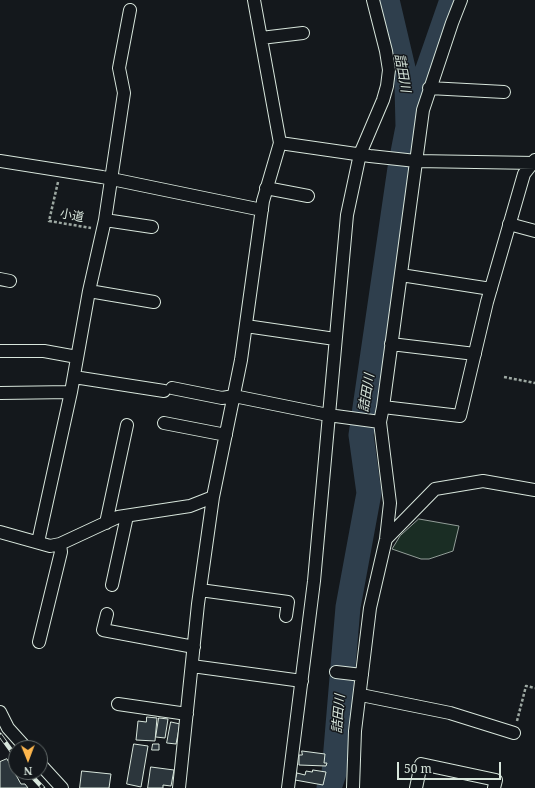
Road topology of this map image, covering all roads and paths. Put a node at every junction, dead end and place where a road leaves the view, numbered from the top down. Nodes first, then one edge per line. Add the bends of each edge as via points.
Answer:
1 (254, 0) edge
2 (373, 0) edge
3 (461, 0) edge
4 (130, 10) dead end
5 (303, 33) dead end
6 (261, 38) junction
7 (429, 88) junction
8 (504, 92) dead end
9 (280, 143) junction
10 (360, 154) junction
11 (413, 160) junction
12 (0, 161) edge
13 (535, 162) edge
14 (61, 170) junction
15 (111, 179) junction
16 (266, 188) junction
17 (308, 196) dead end
18 (262, 210) junction
19 (105, 220) junction
20 (92, 222) dead end
21 (509, 224) junction
22 (152, 227) dead end
23 (535, 231) edge
24 (401, 276) junction
25 (491, 289) junction
26 (89, 291) junction
27 (154, 302) dead end
28 (246, 326) junction
29 (335, 339) junction
30 (391, 344) junction
31 (0, 351) edge
32 (475, 354) junction
33 (77, 357) junction
34 (74, 377) junction
35 (504, 377) dead end
36 (535, 383) edge
37 (71, 392) junction
38 (0, 393) edge
39 (234, 396) junction
40 (383, 407) junction
41 (328, 415) junction
42 (380, 422) junction
43 (164, 424) dead end
44 (127, 426) dead end
45 (226, 435) junction
46 (535, 490) edge
47 (213, 497) junction
48 (127, 516) junction
49 (106, 523) junction
50 (0, 532) edge
51 (386, 539) junction
52 (38, 542) junction
53 (60, 544) junction
54 (112, 585) dead end
55 (200, 590) junction
56 (107, 614) dead end
57 (286, 616) dead end
58 (39, 642) dead end
59 (194, 647) junction
60 (192, 666) junction
61 (336, 672) dead end
62 (362, 675) junction
63 (302, 681) junction
64 (535, 688) edge
65 (361, 695) junction
66 (118, 704) dead end
67 (0, 712) edge
68 (187, 714) junction
69 (514, 733) joint
70 (19, 740) edge
71 (48, 773) edge
72 (62, 788) edge
73 (179, 788) edge
74 (288, 788) edge
75 (352, 788) edge
76 (416, 788) edge
77 (494, 788) edge

1 - 6 street
2 - 10 street via 389,70 383,100
3 - 7 street
4 - 15 street via 119,68 124,92
5 - 6 street
6 - 9 street
7 - 8 street
7 - 11 street
9 - 10 street
9 - 16 street
10 - 11 street
10 - 29 street via 347,215
11 - 13 street
11 - 24 street
12 - 14 street
13 - 21 street via 524,174
14 - 15 street
14 - 20 path, 小道 via 49,221 91,229
15 - 18 street
15 - 19 street
16 - 17 street
16 - 18 street
18 - 28 street
19 - 22 street
19 - 26 street
21 - 23 street
21 - 25 street
24 - 25 street
24 - 30 street
25 - 32 street
26 - 27 street
26 - 33 street
28 - 29 street
28 - 39 street
29 - 41 street
30 - 32 street
30 - 40 street
31 - 33 street via 44,351
32 - 40 street via 460,416
33 - 34 street
34 - 37 street
34 - 39 street via 222,398
35 - 36 path
37 - 38 street
37 - 52 street
39 - 41 street
39 - 45 street
40 - 42 street
41 - 42 street
41 - 63 street via 314,581
42 - 51 street via 390,496
43 - 45 street
44 - 49 street
45 - 47 street
46 - 51 street via 483,481 435,489
47 - 48 street via 190,506
47 - 55 street
48 - 49 street
48 - 54 street
49 - 53 street
50 - 52 street
51 - 62 street via 370,608
52 - 53 street via 50,546
53 - 58 street via 61,552
55 - 57 street via 288,602
55 - 59 street
56 - 59 street via 103,630
59 - 60 street
60 - 63 street
60 - 68 street
61 - 62 street
62 - 65 street
63 - 74 street
64 - 69 path via 526,686
65 - 69 street via 450,713
65 - 75 street via 355,731
66 - 68 street
67 - 70 street via 8,728
68 - 73 street
71 - 72 street
76 - 77 street via 421,764 496,780

